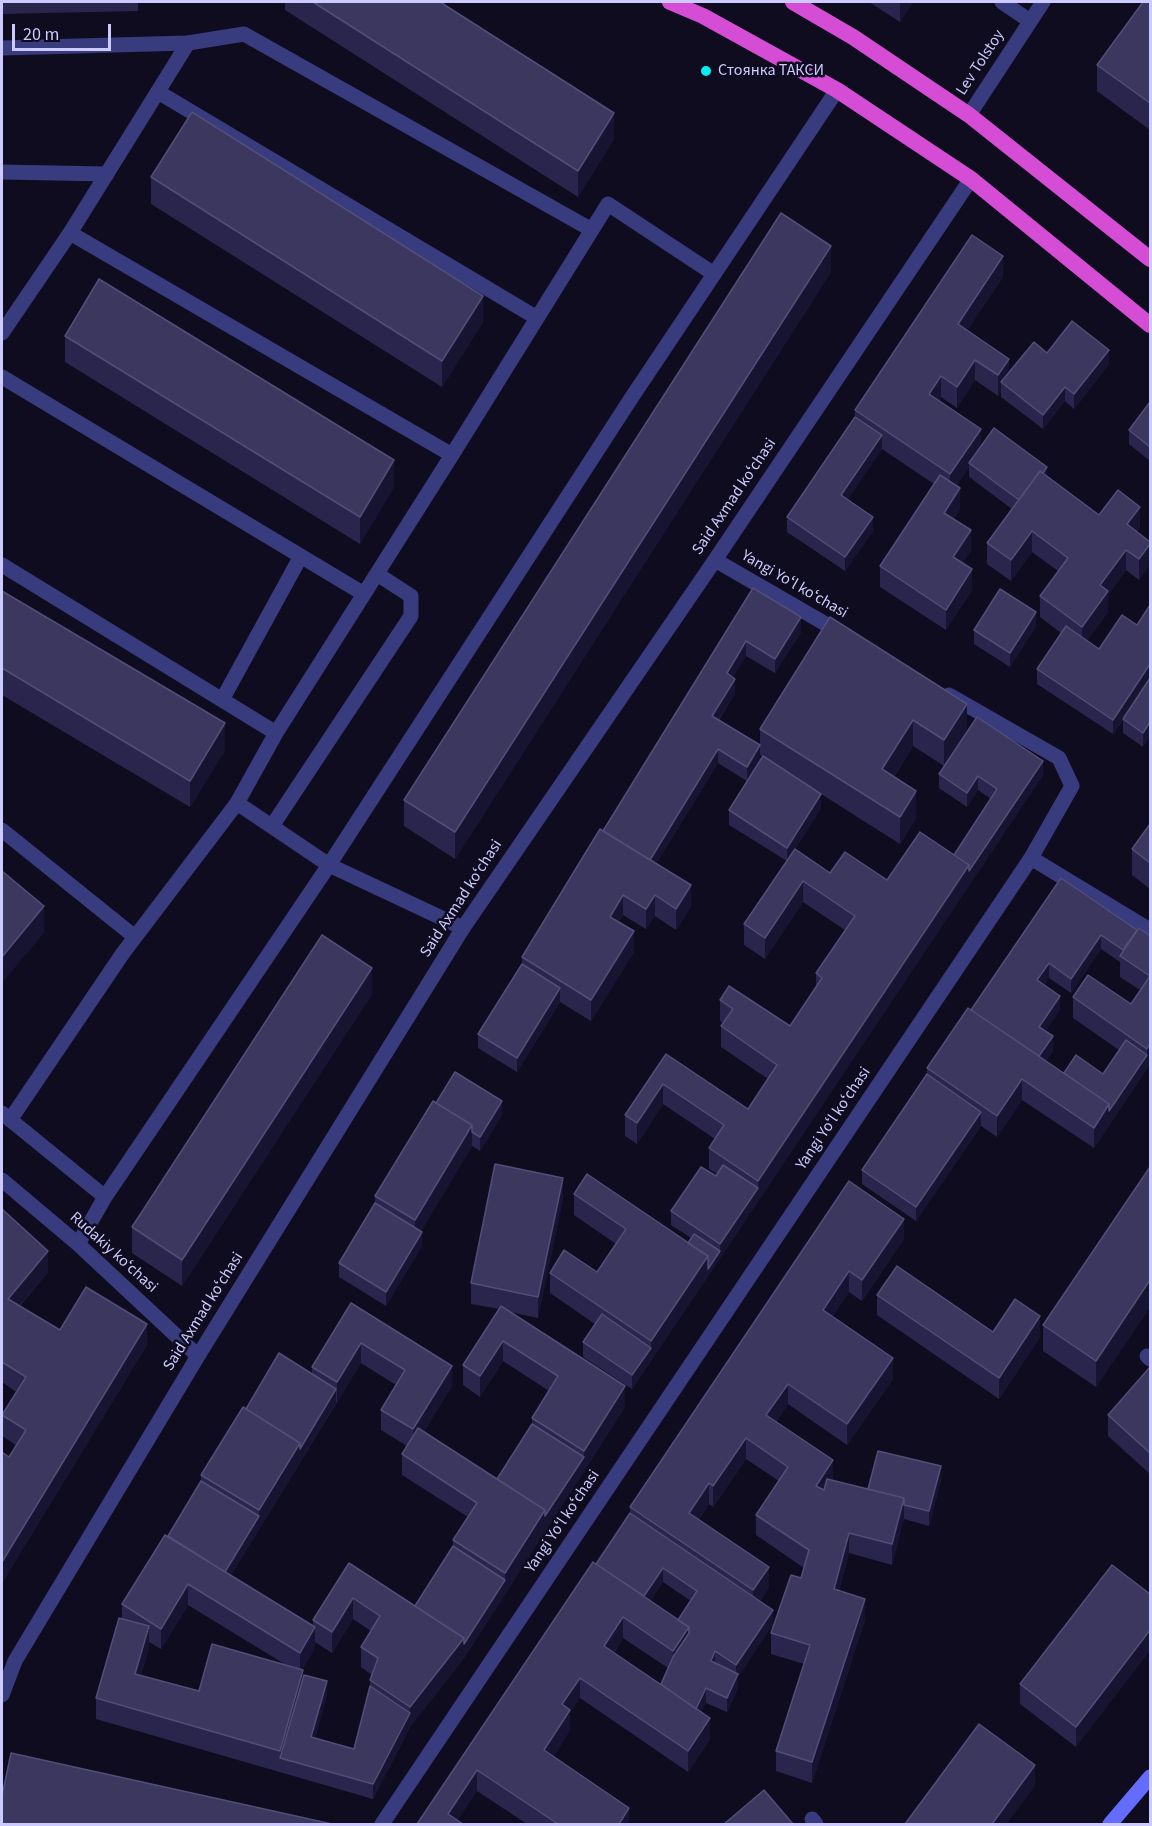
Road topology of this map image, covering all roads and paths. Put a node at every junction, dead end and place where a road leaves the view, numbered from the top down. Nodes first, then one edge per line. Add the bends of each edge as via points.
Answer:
1 (670, 2) edge
2 (792, 2) edge
3 (1002, 2) edge
4 (1043, 2) edge
5 (1030, 21) junction
6 (189, 44) junction
7 (2, 48) edge
8 (837, 90) junction
9 (158, 92) junction
10 (969, 115) junction
11 (2, 172) edge
12 (107, 174) junction
13 (971, 179) junction
14 (592, 230) junction
15 (70, 233) junction
16 (1150, 259) edge
17 (714, 274) junction
18 (537, 318) junction
19 (1150, 325) edge
20 (2, 333) edge
21 (2, 377) edge
22 (452, 455) junction
23 (301, 556) junction
24 (715, 560) junction
25 (2, 565) edge
26 (377, 574) junction
27 (364, 594) junction
28 (856, 641) edge
29 (938, 688) edge
30 (222, 700) junction
31 (276, 733) junction
32 (237, 803) junction
33 (272, 826) junction
34 (2, 830) edge
35 (1031, 858) junction
36 (329, 865) junction
37 (463, 928) junction
38 (1150, 930) edge
39 (135, 937) junction
40 (6, 1117) edge
41 (2, 1180) edge
42 (105, 1197) junction
43 (78, 1244) junction
44 (198, 1356) junction
45 (8, 1658) edge
46 (2, 1695) edge
47 (1150, 1777) edge
48 (382, 1824) edge
49 (1110, 1824) edge

1 - 8 highway via 704,16
2 - 10 highway via 853,37
3 - 5 street
4 - 5 street, Lev Tolstoy
5 - 10 street, Lev Tolstoy
6 - 7 street
6 - 9 street
6 - 14 street via 244,34
8 - 13 highway
8 - 17 street
9 - 12 street
9 - 18 street
10 - 16 highway
11 - 12 street
12 - 15 street
13 - 19 highway
13 - 24 street, Said Axmad koʻchasi
14 - 17 street via 608,204
14 - 18 street
15 - 20 street
15 - 22 street
17 - 36 street
18 - 22 street
21 - 23 street
22 - 26 street
23 - 27 street
23 - 30 street
24 - 28 street, Yangi Yoʻl koʻchasi
24 - 37 street, Said Axmad koʻchasi
25 - 30 street
26 - 27 street
26 - 33 street via 411,596 411,616
27 - 31 street
29 - 35 street, Yangi Yoʻl koʻchasi via 1059,758 1072,786
30 - 31 street
31 - 32 street
32 - 33 street
32 - 39 street
33 - 36 street
34 - 39 street
35 - 38 street
35 - 48 street, Yangi Yoʻl koʻchasi
36 - 37 street
36 - 42 street
37 - 44 street, Said Axmad koʻchasi
39 - 40 street
40 - 42 street
41 - 43 street, Rudakiy koʻchasi
42 - 43 street
43 - 44 street, Rudakiy koʻchasi
44 - 45 street, Said Axmad koʻchasi
45 - 46 street, Said Axmad koʻchasi
47 - 49 main road

